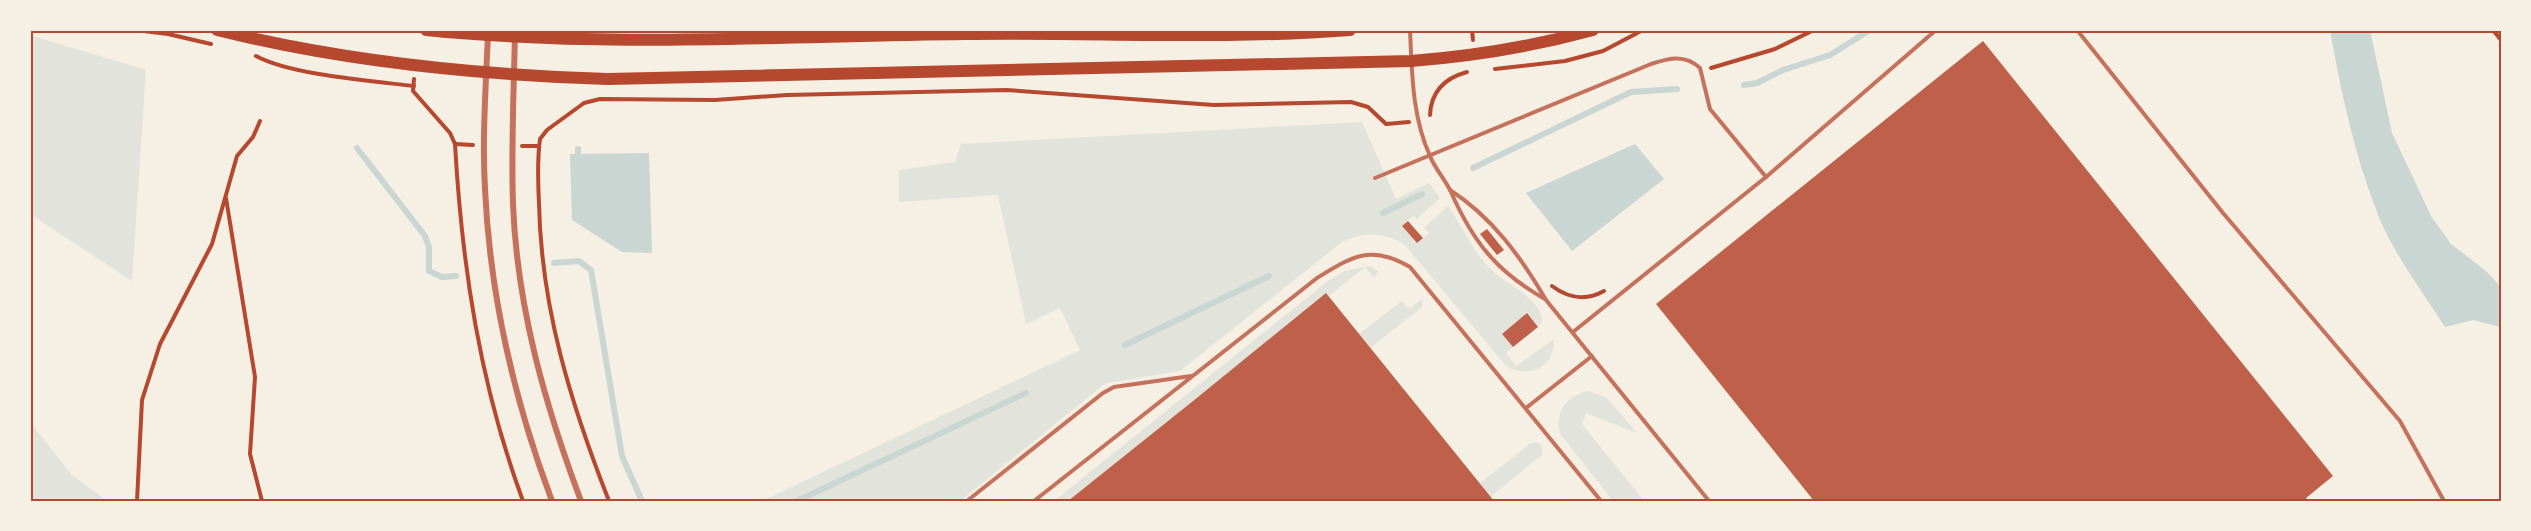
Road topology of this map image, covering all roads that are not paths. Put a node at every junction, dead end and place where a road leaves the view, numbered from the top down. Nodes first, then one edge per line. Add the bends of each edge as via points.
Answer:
1 (217, 30) edge
2 (426, 30) edge
3 (1350, 30) edge
4 (1410, 30) edge
5 (1593, 30) edge
6 (1936, 30) edge
7 (2077, 30) edge
8 (488, 33) edge
9 (515, 34) edge
10 (1411, 61) junction
11 (487, 74) junction
12 (514, 76) junction
13 (1428, 154) junction
14 (1766, 177) junction
15 (1376, 178) dead end
16 (1450, 190) junction
17 (1546, 300) junction
18 (1573, 332) junction
19 (1592, 356) junction
20 (1191, 376) junction
21 (1526, 408) junction
22 (552, 501) edge
23 (581, 501) edge
24 (967, 501) edge
25 (1034, 501) edge
26 (1601, 501) edge
27 (1709, 501) edge
28 (2444, 501) edge

1 - 11 main road via 327,55
2 - 8 main road
3 - 9 main road via 1213,37 993,34 669,41
4 - 10 lane
5 - 10 main road via 1497,52
6 - 14 lane
7 - 28 lane via 2223,213 2400,421
8 - 9 main road
8 - 11 street
9 - 12 street
10 - 12 main road via 608,79
10 - 13 lane via 1417,121
11 - 12 main road
11 - 22 street via 485,189 492,274 517,402
12 - 23 street via 513,206 519,272 541,383
13 - 14 lane via 1666,58 1685,59 1703,72 1710,109
13 - 15 lane
13 - 16 lane
14 - 18 lane
16 - 17 lane via 1490,222
16 - 17 lane via 1464,222 1492,260
17 - 18 lane
18 - 19 lane
19 - 21 lane
19 - 27 lane
20 - 21 lane via 1317,278 1347,260 1375,253 1391,256 1410,267
20 - 24 lane via 1114,387 1103,393
20 - 25 lane
21 - 26 lane

